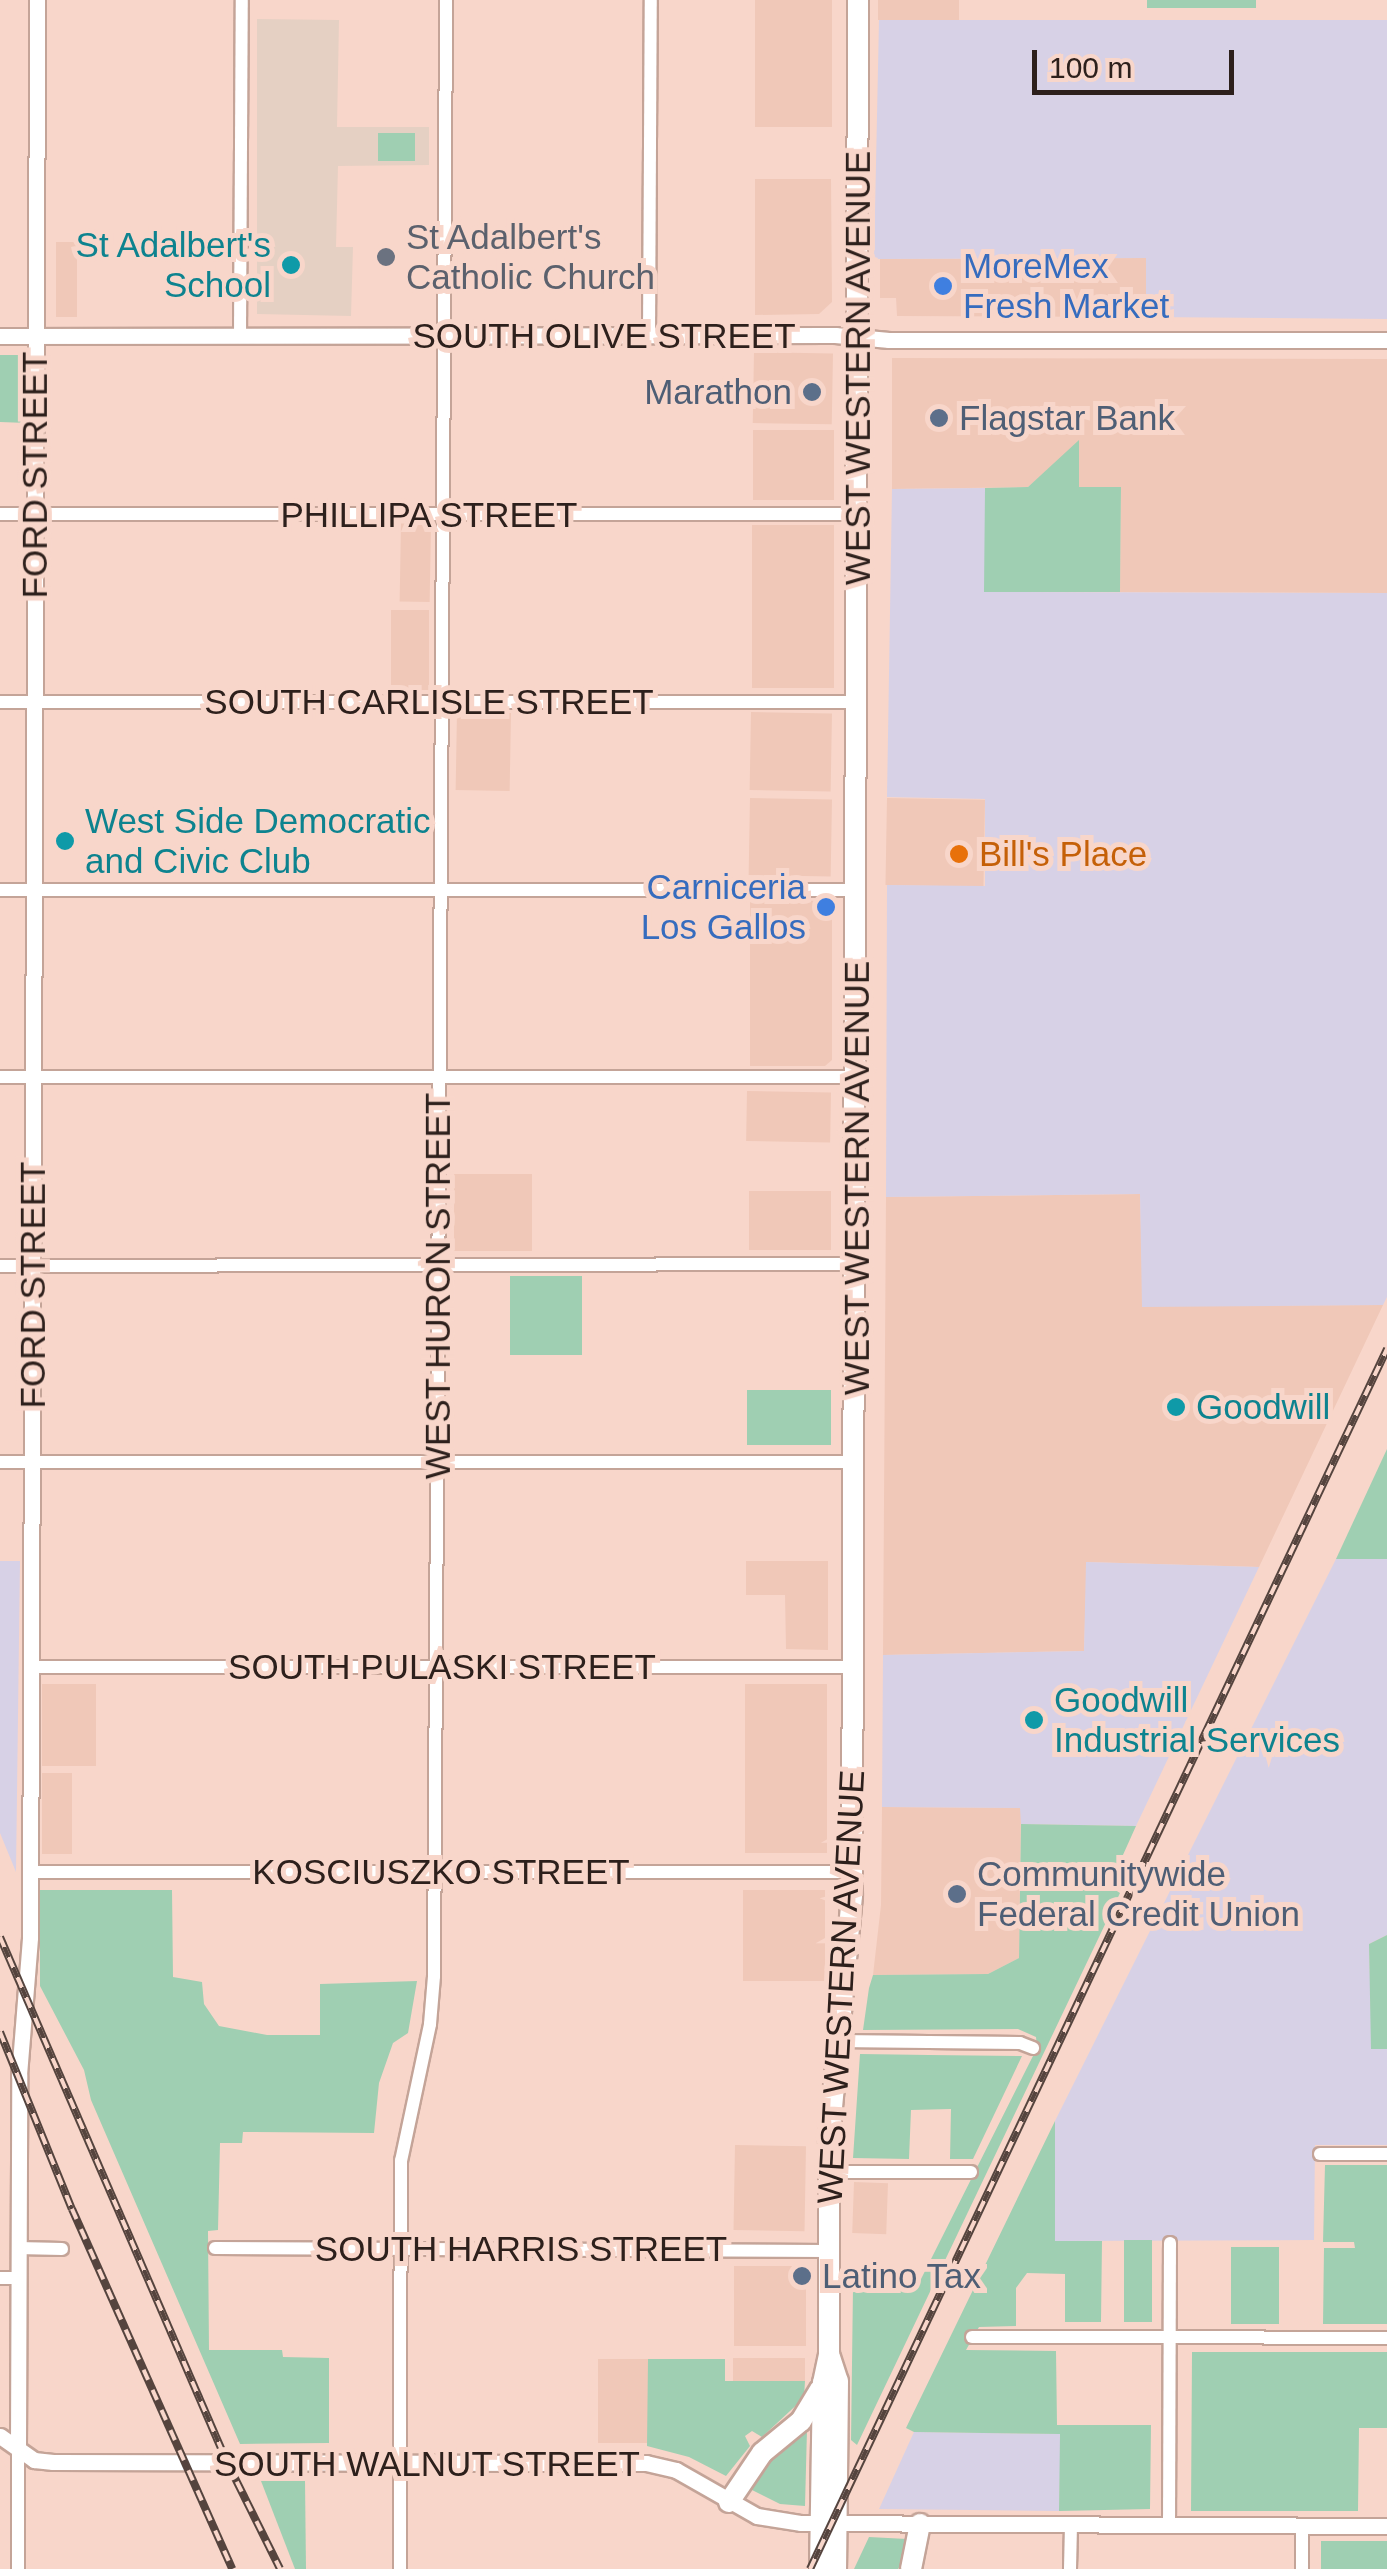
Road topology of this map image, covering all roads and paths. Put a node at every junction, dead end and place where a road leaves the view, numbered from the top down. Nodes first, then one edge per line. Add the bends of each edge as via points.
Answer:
1 (37, 0) edge
2 (242, 0) edge
3 (446, 0) edge
4 (650, 0) edge
5 (858, 0) edge
6 (649, 335) junction
7 (0, 336) edge
8 (35, 336) junction
9 (240, 336) junction
10 (445, 336) junction
11 (858, 337) junction
12 (1387, 340) edge
13 (0, 514) edge
14 (36, 514) junction
15 (858, 514) junction
16 (444, 515) junction
17 (0, 702) edge
18 (34, 702) junction
19 (442, 702) junction
20 (858, 702) junction
21 (0, 890) edge
22 (33, 890) junction
23 (440, 890) junction
24 (858, 890) junction
25 (0, 1077) edge
26 (34, 1077) junction
27 (439, 1077) junction
28 (857, 1077) junction
29 (856, 1264) junction
30 (0, 1266) edge
31 (33, 1266) junction
32 (438, 1266) junction
33 (0, 1462) edge
34 (32, 1462) junction
35 (437, 1462) junction
36 (855, 1462) junction
37 (30, 1667) junction
38 (436, 1667) junction
39 (854, 1668) junction
40 (30, 1872) junction
41 (434, 1872) junction
42 (852, 1872) junction
43 (837, 2041) junction
44 (1033, 2048) dead end
45 (1320, 2154) dead end
46 (1387, 2154) edge
47 (829, 2172) junction
48 (971, 2172) dead end
49 (1170, 2243) dead end
50 (18, 2248) junction
51 (215, 2248) dead end
52 (401, 2248) junction
53 (62, 2249) dead end
54 (828, 2251) junction
55 (0, 2278) edge
56 (18, 2278) junction
57 (972, 2338) dead end
58 (1170, 2338) junction
59 (1387, 2338) edge
60 (828, 2354) junction
61 (823, 2383) junction
62 (0, 2436) edge
63 (18, 2447) junction
64 (400, 2462) junction
65 (729, 2502) junction
66 (828, 2523) junction
67 (920, 2524) junction
68 (1071, 2524) junction
69 (1169, 2525) junction
70 (1302, 2525) junction
71 (1387, 2526) edge
72 (18, 2569) edge
73 (400, 2569) edge
74 (820, 2569) edge
75 (836, 2569) edge
76 (911, 2569) edge
77 (1070, 2569) edge
78 (1302, 2569) edge

1 - 8 street, FORD STREET
2 - 9 street
3 - 10 street, WEST HURON STREET
4 - 6 street
5 - 11 main road, WEST WESTERN AVENUE
6 - 10 street, SOUTH OLIVE STREET
6 - 11 street, SOUTH OLIVE STREET
7 - 8 street, SOUTH OLIVE STREET
8 - 9 street, SOUTH OLIVE STREET
8 - 14 street, FORD STREET
9 - 10 street, SOUTH OLIVE STREET
10 - 16 street, WEST HURON STREET
11 - 12 street, SOUTH OLIVE STREET
11 - 15 main road, WEST WESTERN AVENUE
13 - 14 street, PHILLIPA STREET
14 - 16 street, PHILLIPA STREET
14 - 18 street, FORD STREET
15 - 16 street, PHILLIPA STREET
15 - 20 main road, WEST WESTERN AVENUE
16 - 19 street, WEST HURON STREET
17 - 18 street, SOUTH CARLISLE STREET
18 - 19 street, SOUTH CARLISLE STREET
18 - 22 street, FORD STREET
19 - 20 street, SOUTH CARLISLE STREET
19 - 23 street, WEST HURON STREET
20 - 24 main road, WEST WESTERN AVENUE
21 - 22 street
22 - 23 street
22 - 26 street, FORD STREET
23 - 24 street
23 - 27 street, WEST HURON STREET
24 - 28 main road, WEST WESTERN AVENUE
25 - 26 street
26 - 27 street
26 - 31 street, FORD STREET
27 - 28 street
27 - 32 street, WEST HURON STREET
28 - 29 main road, WEST WESTERN AVENUE
29 - 32 street
29 - 36 main road, WEST WESTERN AVENUE
30 - 31 street
31 - 32 street
31 - 34 street, FORD STREET
32 - 35 street, WEST HURON STREET
33 - 34 street
34 - 35 street
34 - 37 street, FORD STREET
35 - 36 street
35 - 38 street, WEST HURON STREET
36 - 39 main road, WEST WESTERN AVENUE
37 - 38 street, SOUTH PULASKI STREET
37 - 40 street, FORD STREET
38 - 39 street, SOUTH PULASKI STREET
38 - 41 street, WEST HURON STREET
39 - 42 main road, WEST WESTERN AVENUE
40 - 41 street, KOSCIUSZKO STREET
40 - 50 street, FORD STREET
41 - 42 street, KOSCIUSZKO STREET
41 - 52 street, WEST HURON STREET via 430,2024 403,2137
42 - 43 main road, WEST WESTERN AVENUE
43 - 44 street
43 - 47 main road, WEST WESTERN AVENUE
45 - 46 street
47 - 48 street
47 - 54 main road, WEST WESTERN AVENUE
49 - 58 street
50 - 53 street
50 - 56 street, FORD STREET
51 - 52 street, SOUTH HARRIS STREET
52 - 54 street, SOUTH HARRIS STREET
52 - 64 street, WEST HURON STREET
54 - 60 main road, WEST WESTERN AVENUE
55 - 56 street
56 - 63 street, FORD STREET
57 - 58 street
58 - 59 street
58 - 69 street
60 - 61 main road, WEST WESTERN AVENUE
60 - 66 main road, WEST WESTERN AVENUE via 838,2382
61 - 65 main road via 801,2422 762,2452
61 - 66 main road, WEST WESTERN AVENUE
62 - 63 street, SOUTH WALNUT STREET
63 - 64 street, SOUTH WALNUT STREET via 34,2460 54,2462
63 - 72 street, FORD STREET
64 - 65 street, SOUTH WALNUT STREET via 646,2463 676,2470
64 - 73 street, WEST HURON STREET
65 - 66 street, SOUTH WALNUT STREET via 757,2516
66 - 67 street, SOUTH WALNUT STREET
66 - 74 main road, WEST WESTERN AVENUE
66 - 75 main road, WEST WESTERN AVENUE
67 - 68 street, SOUTH WALNUT STREET
67 - 76 main road
68 - 69 street, SOUTH WALNUT STREET
68 - 77 street
69 - 70 street, SOUTH WALNUT STREET
70 - 71 street, SOUTH WALNUT STREET
70 - 78 street

